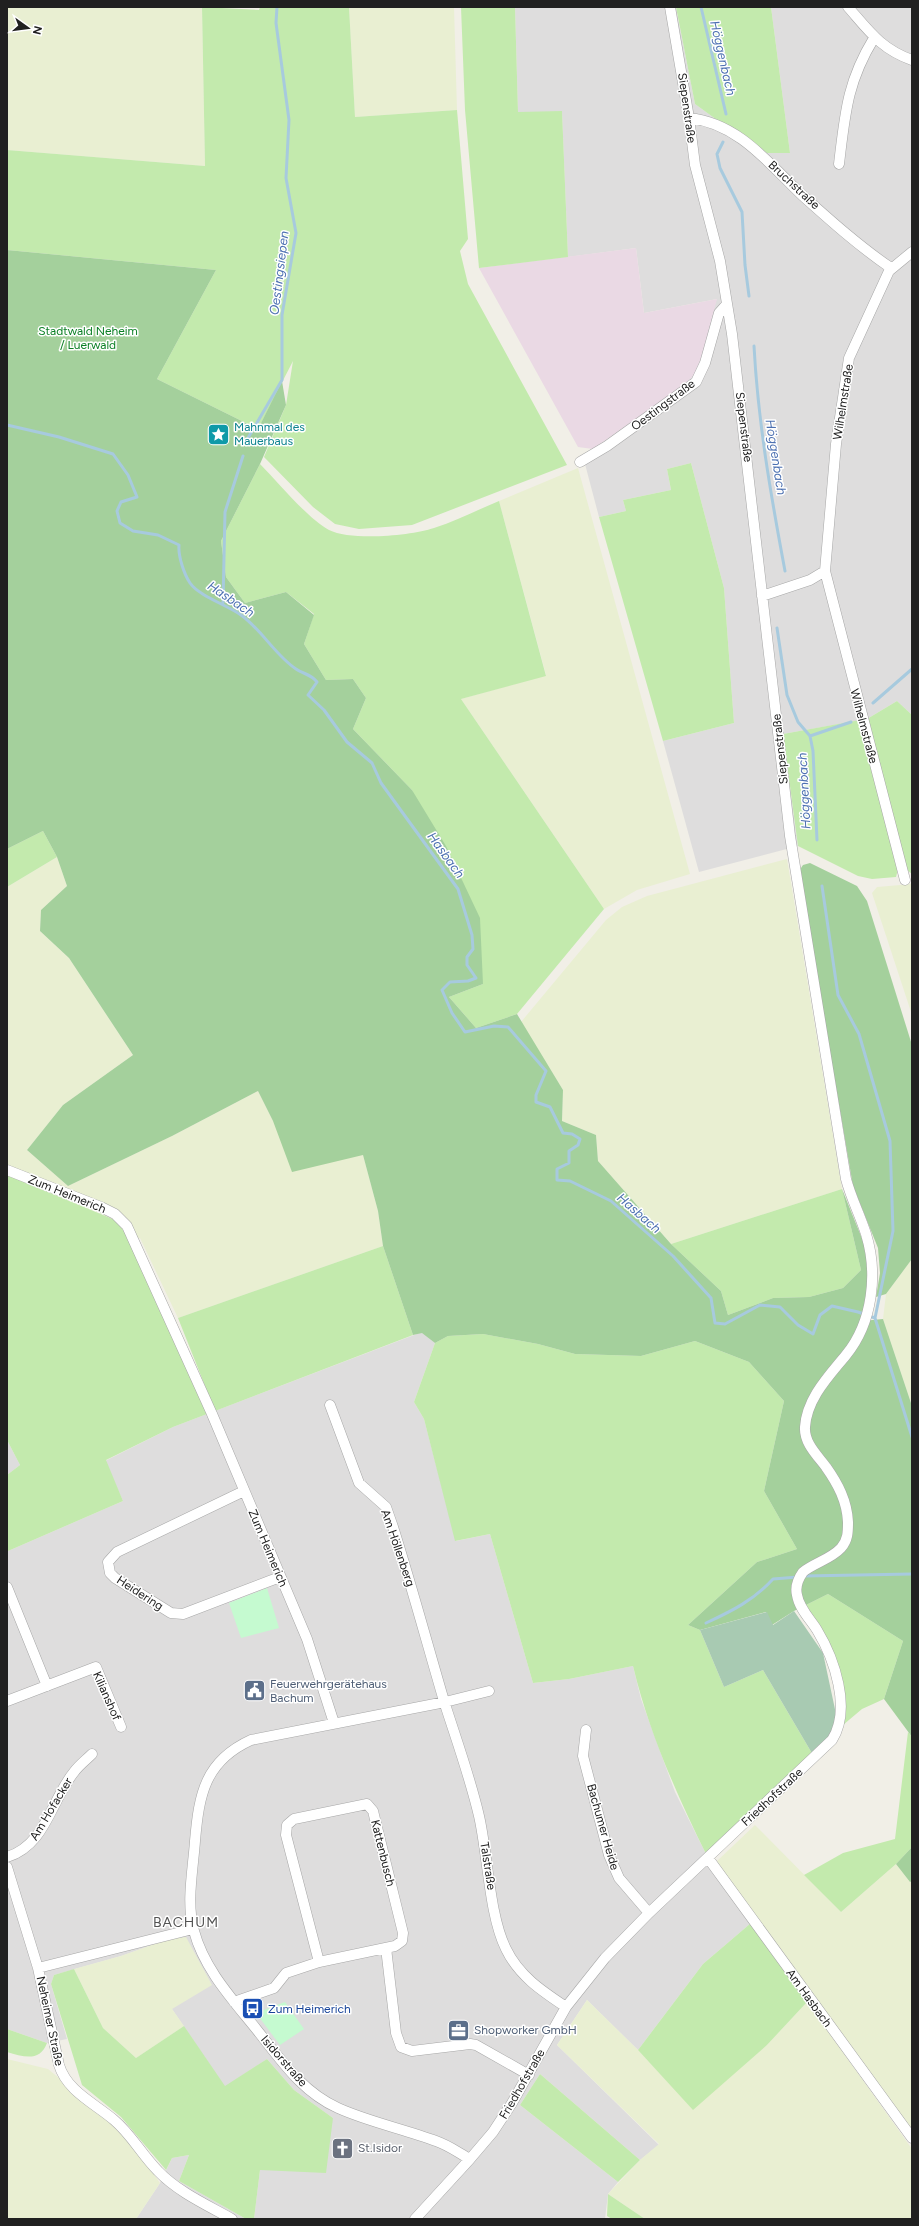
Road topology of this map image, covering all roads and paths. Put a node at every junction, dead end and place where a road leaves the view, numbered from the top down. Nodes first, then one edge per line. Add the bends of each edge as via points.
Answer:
1 (670, 7) edge
2 (848, 7) edge
3 (874, 38) junction
4 (912, 60) edge
5 (689, 118) junction
6 (839, 164) dead end
7 (912, 252) edge
8 (891, 268) junction
9 (727, 304) junction
10 (580, 462) dead end
11 (825, 571) junction
12 (762, 596) junction
13 (905, 880) dead end
14 (7, 1170) edge
15 (869, 1307) joint
16 (330, 1404) dead end
17 (244, 1491) junction
18 (280, 1577) junction
19 (7, 1587) edge
20 (47, 1686) junction
21 (489, 1691) dead end
22 (7, 1701) edge
23 (445, 1702) junction
24 (334, 1723) junction
25 (121, 1727) dead end
26 (586, 1730) dead end
27 (92, 1754) dead end
28 (7, 1857) edge
29 (708, 1858) junction
30 (7, 1867) edge
31 (649, 1913) junction
32 (193, 1929) junction
33 (386, 1948) junction
34 (319, 1962) junction
35 (38, 1968) junction
36 (234, 2002) junction
37 (566, 2007) junction
38 (529, 2074) junction
39 (912, 2138) edge
40 (470, 2159) junction
41 (232, 2219) edge
42 (415, 2219) edge

1 - 5 street, Siepenstraße
2 - 3 street
3 - 4 street via 888,50
3 - 6 street via 851,87
5 - 8 street, Bruchstraße via 715,124 742,139 804,197
5 - 9 street, Siepenstraße via 695,165 720,262
7 - 8 street, Wilhelmstraße
8 - 11 street, Wilhelmstraße via 851,354 847,369 836,444
9 - 10 street, Oestingstraße via 719,313 705,363 696,382 608,446
9 - 12 street, Siepenstraße via 749,469
11 - 12 street via 804,582
11 - 13 street, Wilhelmstraße
12 - 15 street, Siepenstraße via 792,850 846,1179 870,1248 872,1274
14 - 17 street, Zum Heimerich via 101,1207 115,1214 127,1226
15 - 29 street, Friedhofstraße via 854,1345 829,1375 815,1397 807,1417 806,1438 841,1491 847,1509 848,1530 842,1547 803,1572 798,1582 797,1595 831,1660 839,1692 838,1727 832,1740
16 - 23 street, Am Höllenberg via 359,1483 386,1507
17 - 18 street, Zum Heimerich
17 - 18 street, Heidering via 117,1552 108,1562 108,1568 115,1578 171,1614 177,1615
18 - 24 street, Zum Heimerich via 307,1639
19 - 20 street
20 - 22 street, Kilianshof
20 - 25 street, Kilianshof via 96,1667
21 - 23 street
23 - 24 street
23 - 37 street, Talstraße via 465,1762 479,1816 493,1904 505,1948 517,1968 532,1983
24 - 32 street via 252,1740 231,1751 214,1767 203,1790 197,1822 191,1889
26 - 31 street, Bachumer Heide via 583,1756 609,1855 624,1886
27 - 28 street, Am Hofacker via 74,1772 37,1836 22,1851
29 - 31 street, Friedhofstraße
29 - 39 street, Am Hasbach
30 - 35 street, Neheimer Straße
31 - 37 street, Friedhofstraße via 605,1958
32 - 35 street
32 - 36 street, Isidorstraße via 198,1947 208,1966
33 - 34 street, Kattenbusch
33 - 34 street, Kattenbusch via 399,1944 403,1933 373,1811 367,1804 356,1805 294,1819 287,1825 286,1830
33 - 38 street via 396,2033 401,2047 412,2051 476,2045
34 - 36 street, Kattenbusch via 286,1973 274,1988
35 - 41 street, Neheimer Straße via 59,2065 68,2084 115,2120 168,2180
36 - 40 street, Isidorstraße via 285,2067 310,2091 337,2108 437,2141
37 - 38 street, Friedhofstraße
38 - 40 street, Friedhofstraße via 493,2132
40 - 42 street

